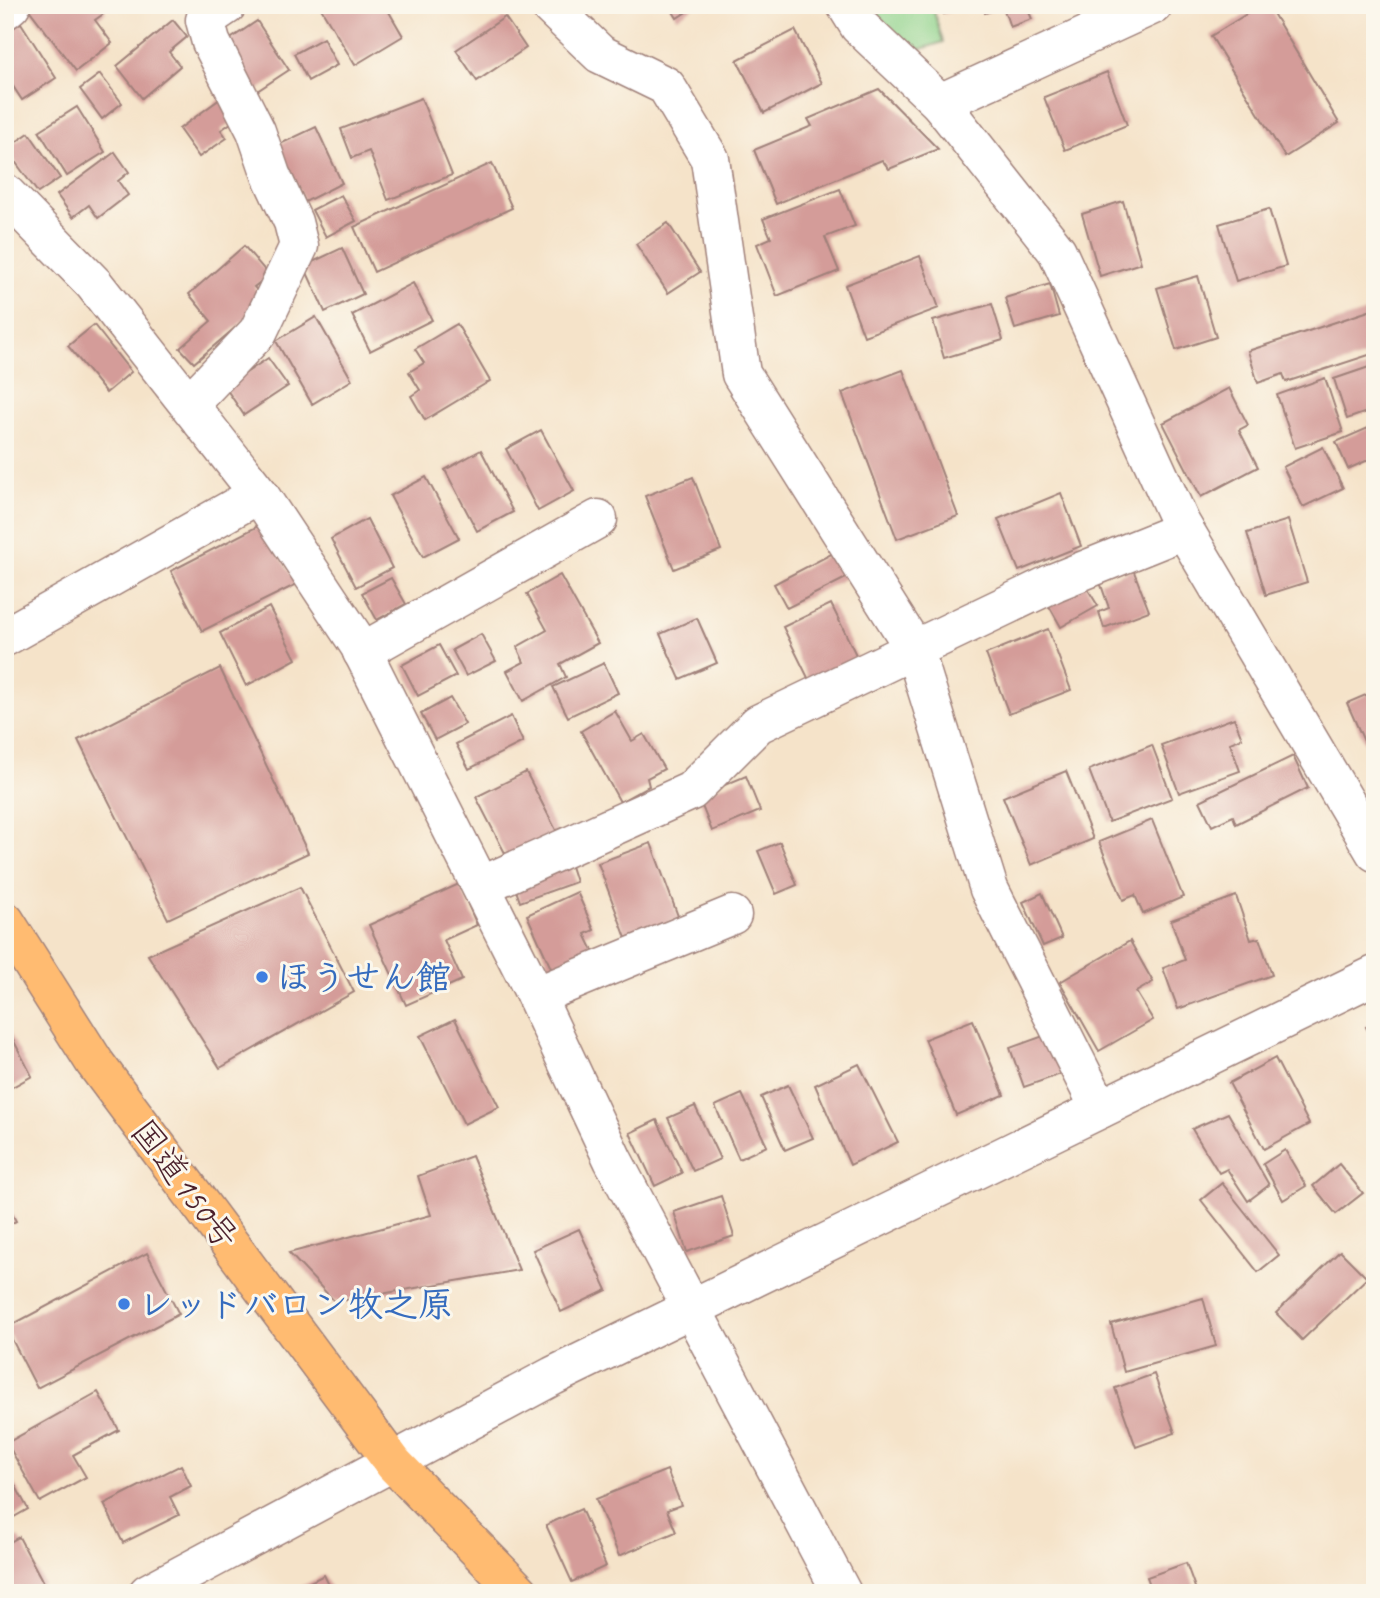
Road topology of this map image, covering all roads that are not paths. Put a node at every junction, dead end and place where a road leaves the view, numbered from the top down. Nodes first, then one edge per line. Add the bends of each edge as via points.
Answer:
1 (11, 5) edge
2 (227, 5) edge
3 (549, 5) edge
4 (846, 5) edge
5 (1153, 5) edge
6 (5, 10) edge
7 (940, 103) junction
8 (5, 193) edge
9 (189, 404) junction
10 (260, 494) junction
11 (598, 519) dead end
12 (1184, 530) junction
13 (5, 637) edge
14 (914, 648) junction
15 (362, 652) junction
16 (1375, 852) edge
17 (481, 886) junction
18 (733, 915) dead end
19 (5, 921) edge
20 (1375, 975) edge
21 (536, 996) junction
22 (1100, 1110) junction
23 (690, 1310) junction
24 (394, 1464) junction
25 (148, 1593) edge
26 (520, 1593) edge
27 (842, 1593) edge

1 - 6 street
2 - 9 street via 205,20 208,31 256,131 299,246 258,332
3 - 14 street via 600,54 666,86 710,159 741,374
4 - 7 street via 859,26
5 - 7 street
7 - 12 street via 1057,251
8 - 9 street via 94,284
9 - 10 street
10 - 13 street
10 - 15 street
11 - 15 street
12 - 14 street via 1055,582
12 - 16 street
14 - 17 street via 758,724 691,790
14 - 22 street via 989,889
15 - 17 street
17 - 21 street
18 - 21 street
19 - 24 highway, 国道150号 via 95,1063
20 - 22 street
21 - 23 street
22 - 23 street
23 - 24 street via 552,1376
23 - 27 street
24 - 25 street
24 - 26 highway, 国道150号

